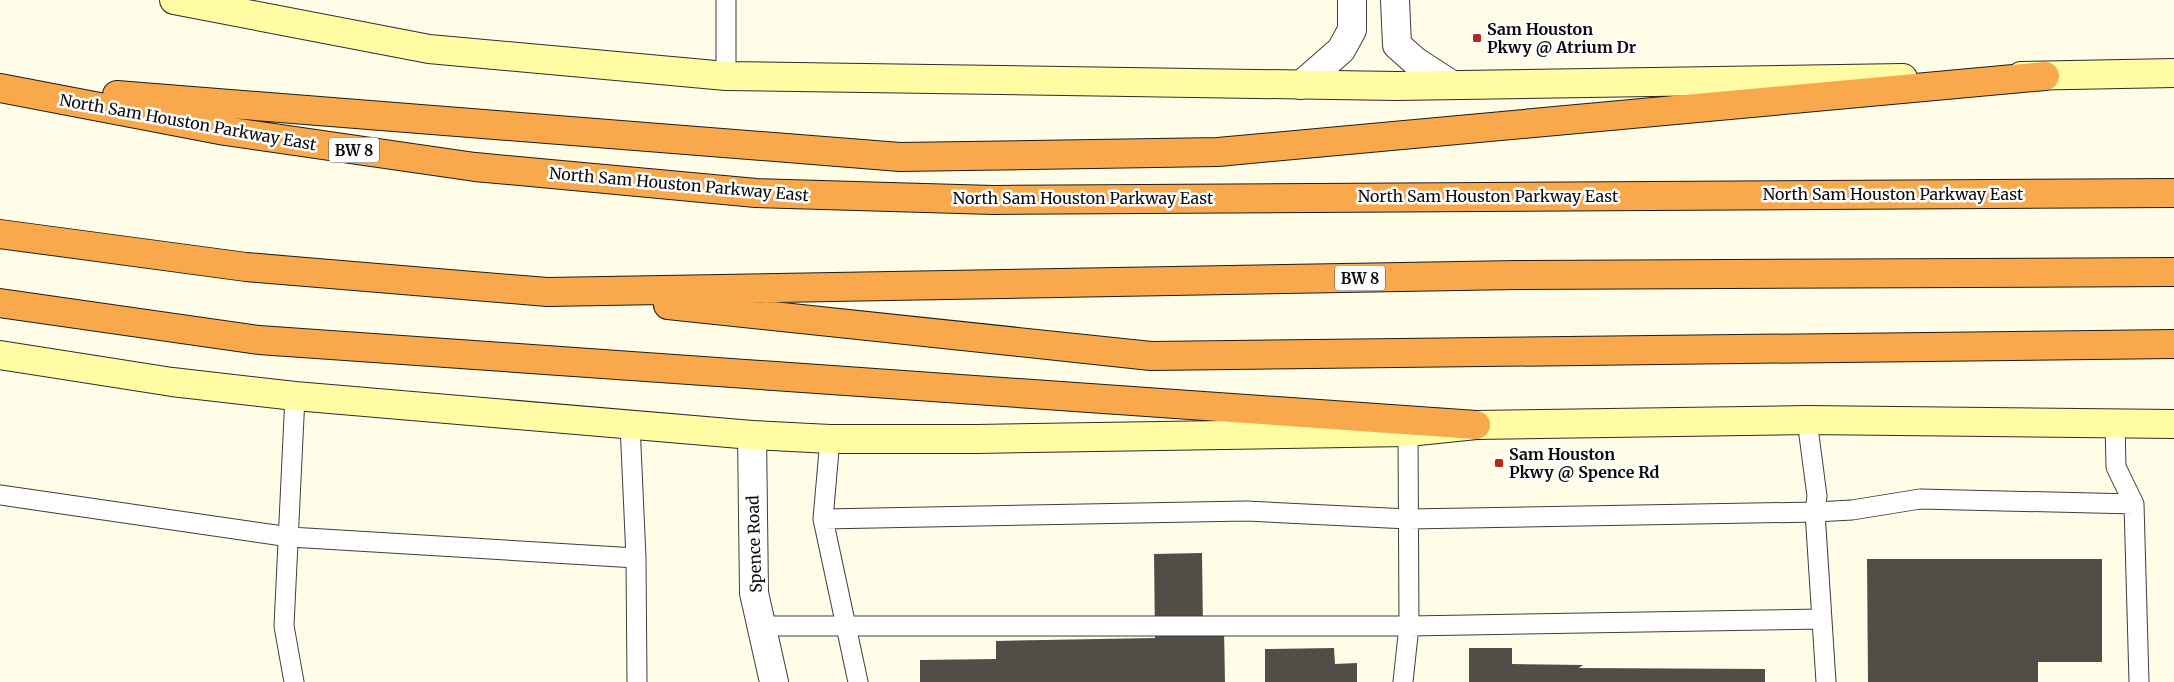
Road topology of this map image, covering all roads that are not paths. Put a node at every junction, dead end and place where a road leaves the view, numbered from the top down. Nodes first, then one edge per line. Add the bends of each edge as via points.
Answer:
1 (174, 0) edge
2 (726, 0) edge
3 (1352, 0) edge
4 (1395, 0) edge
5 (2174, 73) edge
6 (726, 76) junction
7 (2045, 76) junction
8 (1301, 85) junction
9 (1452, 85) junction
10 (0, 87) edge
11 (2174, 193) edge
12 (0, 234) edge
13 (2174, 272) edge
14 (547, 292) junction
15 (0, 303) edge
16 (2172, 344) edge
17 (0, 355) edge
18 (295, 396) junction
19 (1807, 420) junction
20 (630, 424) junction
21 (2115, 424) junction
22 (2174, 424) edge
23 (1476, 425) junction
24 (1408, 432) junction
25 (752, 435) junction
26 (830, 439) junction
27 (0, 495) edge
28 (2134, 504) junction
29 (1815, 512) junction
30 (1408, 519) junction
31 (824, 520) junction
32 (290, 537) junction
33 (636, 558) junction
34 (1822, 619) junction
35 (761, 626) junction
36 (846, 626) junction
37 (1409, 626) junction
38 (294, 682) edge
39 (637, 682) edge
40 (774, 682) edge
41 (858, 682) edge
42 (1403, 682) edge
43 (1826, 682) edge
44 (2139, 682) edge

1 - 6 main road via 430,49
2 - 6 lane
3 - 8 street via 1352,30 1341,50
4 - 9 street via 1396,45 1414,61
5 - 7 main road
6 - 8 main road
7 - 9 main road
7 - 10 highway via 1218,152 900,158
8 - 9 main road
10 - 11 highway, North Sam Houston Parkway East / BW 8 via 225,131 475,167 756,193 993,200
12 - 14 highway, BW 8 via 246,267
13 - 14 highway, BW 8 via 1507,275
14 - 16 highway via 1151,356
15 - 23 highway via 259,340
17 - 18 main road via 172,382
18 - 20 main road
18 - 32 lane
19 - 21 main road
19 - 23 main road
19 - 29 lane via 1817,496
20 - 25 main road
20 - 33 lane
21 - 22 main road
21 - 28 lane via 2116,467
23 - 24 main road
24 - 26 main road via 977,440
24 - 30 lane
25 - 26 main road
25 - 35 street, Spence Road via 754,593
26 - 31 lane
27 - 32 lane
28 - 29 lane via 1920,499 1852,510
28 - 44 lane
29 - 30 lane
29 - 34 lane
30 - 31 lane via 1247,511
30 - 37 lane
31 - 36 lane
32 - 33 lane
32 - 38 lane via 284,626
33 - 39 lane
34 - 37 lane
34 - 43 lane
35 - 36 lane
35 - 40 street, Spence Road
36 - 37 lane
36 - 41 lane
37 - 42 lane

